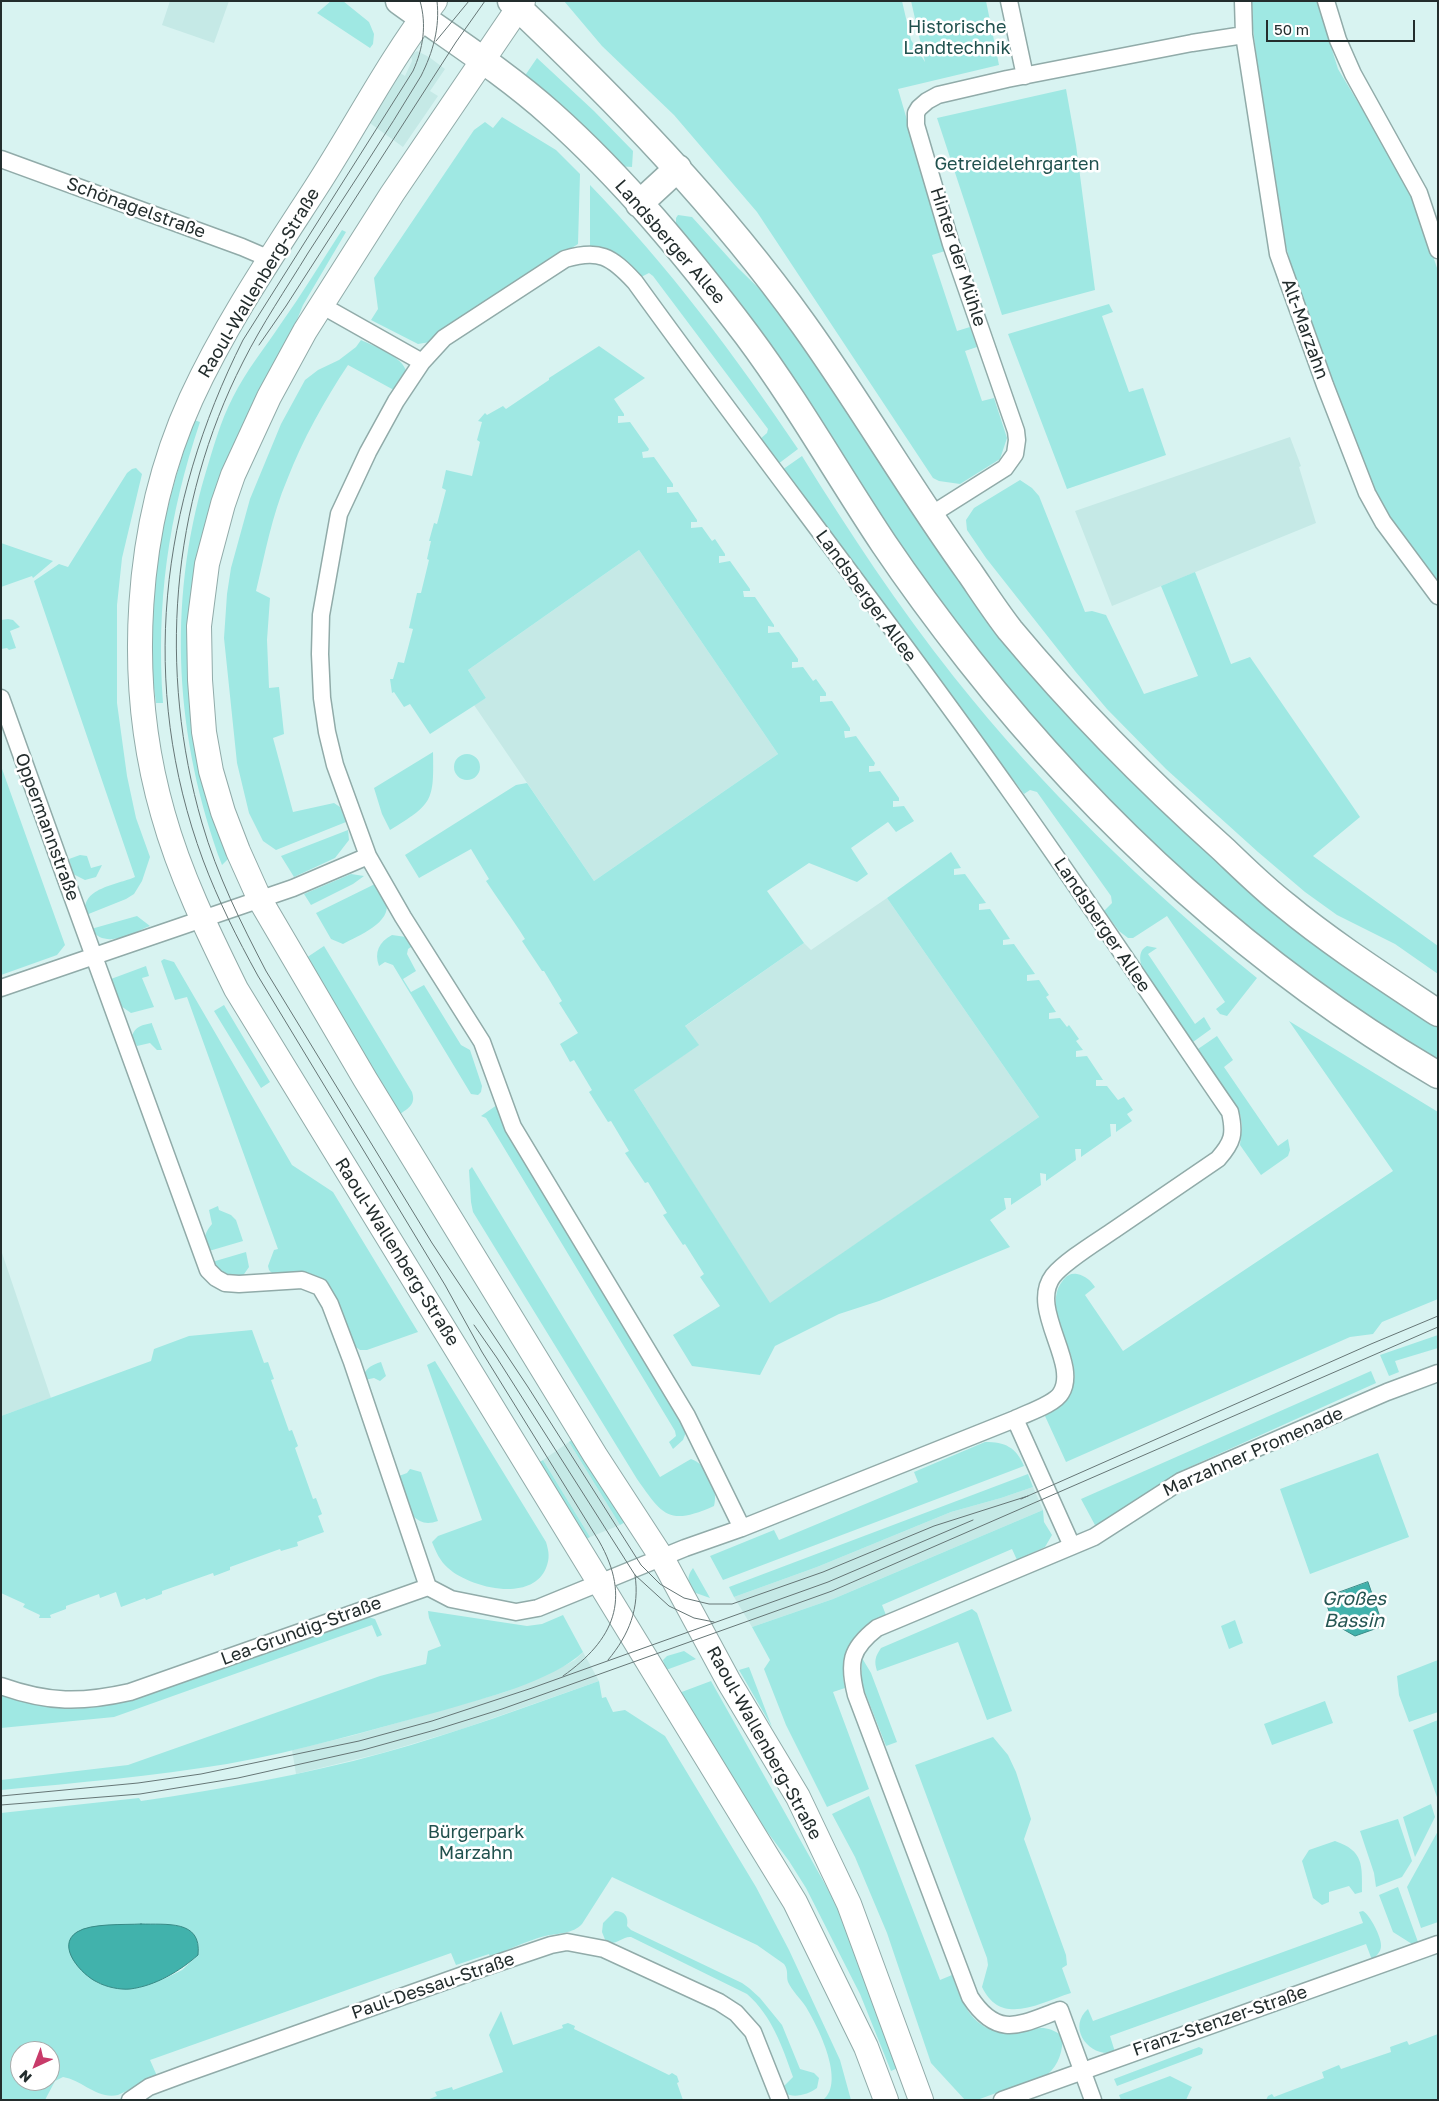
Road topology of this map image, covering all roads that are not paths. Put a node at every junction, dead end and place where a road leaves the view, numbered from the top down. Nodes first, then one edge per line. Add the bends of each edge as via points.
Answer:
1 (399, 1) edge
2 (1009, 1) edge
3 (1243, 1) edge
4 (1326, 1) edge
5 (518, 4) edge
6 (428, 10) edge
7 (1244, 35) junction
8 (483, 61) junction
9 (1025, 76) junction
10 (1, 159) edge
11 (678, 168) junction
12 (639, 204) junction
13 (1438, 250) edge
14 (270, 259) junction
15 (321, 305) junction
16 (422, 362) junction
17 (929, 516) junction
18 (1438, 596) edge
19 (1, 698) edge
20 (368, 856) junction
21 (260, 900) junction
22 (202, 918) junction
23 (92, 956) junction
24 (1, 988) edge
25 (1438, 1013) edge
26 (1438, 1075) edge
27 (1438, 1373) edge
28 (1015, 1418) junction
29 (742, 1528) junction
30 (1072, 1546) junction
31 (662, 1558) junction
32 (598, 1582) junction
33 (428, 1587) junction
34 (1, 1686) edge
35 (1438, 1944) edge
36 (1082, 2070) junction
37 (130, 2100) edge
38 (780, 2100) edge
39 (886, 2100) edge
40 (921, 2100) edge
41 (1002, 2100) edge
42 (1093, 2100) edge

1 - 6 main road, Landsberger Allee
2 - 9 street
3 - 7 street, Alt-Marzahn
4 - 13 street via 1353,74 1419,193
5 - 8 main road, Raoul-Wallenberg-Straße
5 - 11 main road
6 - 8 main road, Landsberger Allee
6 - 14 main road, Raoul-Wallenberg-Straße via 394,58
7 - 9 street via 1192,42
7 - 18 street, Alt-Marzahn via 1278,254 1324,385 1367,493 1383,522
8 - 12 main road, Landsberger Allee via 550,113
8 - 15 main road, Raoul-Wallenberg-Straße
9 - 17 street, Hinter der Mühle via 938,95 923,104 916,113 916,125 952,244 1017,440 1014,454 1005,468
10 - 14 street, Schönagelstraße
11 - 12 main road
11 - 17 main road via 804,325
12 - 26 main road, Landsberger Allee via 745,333 820,442 885,545 970,661 1045,752 1142,850 1225,923 1328,1004
14 - 22 main road, Raoul-Wallenberg-Straße via 222,339 176,436 145,568 139,669 148,748 163,815
15 - 16 street
15 - 21 main road, Raoul-Wallenberg-Straße via 269,397 233,475 207,564 199,626 204,732 212,771 223,812
16 - 20 street via 376,436 339,514 321,615 321,680 327,732 343,790
16 - 28 street, Landsberger Allee via 444,338 565,259 590,253 606,257 621,267 1011,793 1124,953 1230,1112 1232,1138 1218,1159 1087,1248 1054,1275 1047,1287 1049,1319 1066,1374 1065,1384 1056,1399
17 - 25 main road via 1008,627 1085,716 1185,816 1285,906
19 - 23 street, Oppermannstraße
20 - 21 street
20 - 29 street via 482,1042 512,1127 687,1416
21 - 22 street
21 - 31 main road, Raoul-Wallenberg-Straße via 365,1080
22 - 23 street
22 - 32 main road, Raoul-Wallenberg-Straße via 236,989
23 - 24 street
23 - 33 street via 208,1270 225,1283 302,1280 320,1287 330,1304
27 - 30 street, Marzahner Promenade via 1379,1395 1181,1481 1116,1525
28 - 29 street
28 - 30 street
29 - 31 street
30 - 36 street, Marzahner Promenade via 877,1628 857,1649 851,1672 856,1695 970,1997 992,2021 1013,2026 1060,2010
31 - 32 street
31 - 40 main road, Raoul-Wallenberg-Straße via 802,1806 849,1904
32 - 33 street via 538,1608 516,1612 451,1599
32 - 39 main road, Raoul-Wallenberg-Straße via 795,1902 866,2047
33 - 34 street, Lea-Grundig-Straße via 130,1692 101,1699 59,1701
35 - 36 street, Franz-Stenzer-Straße
36 - 41 street, Franz-Stenzer-Straße
36 - 42 street
37 - 38 street, Paul-Dessau-Straße via 149,2087 200,2068 526,1953 567,1942 604,1949 736,2013 752,2032

